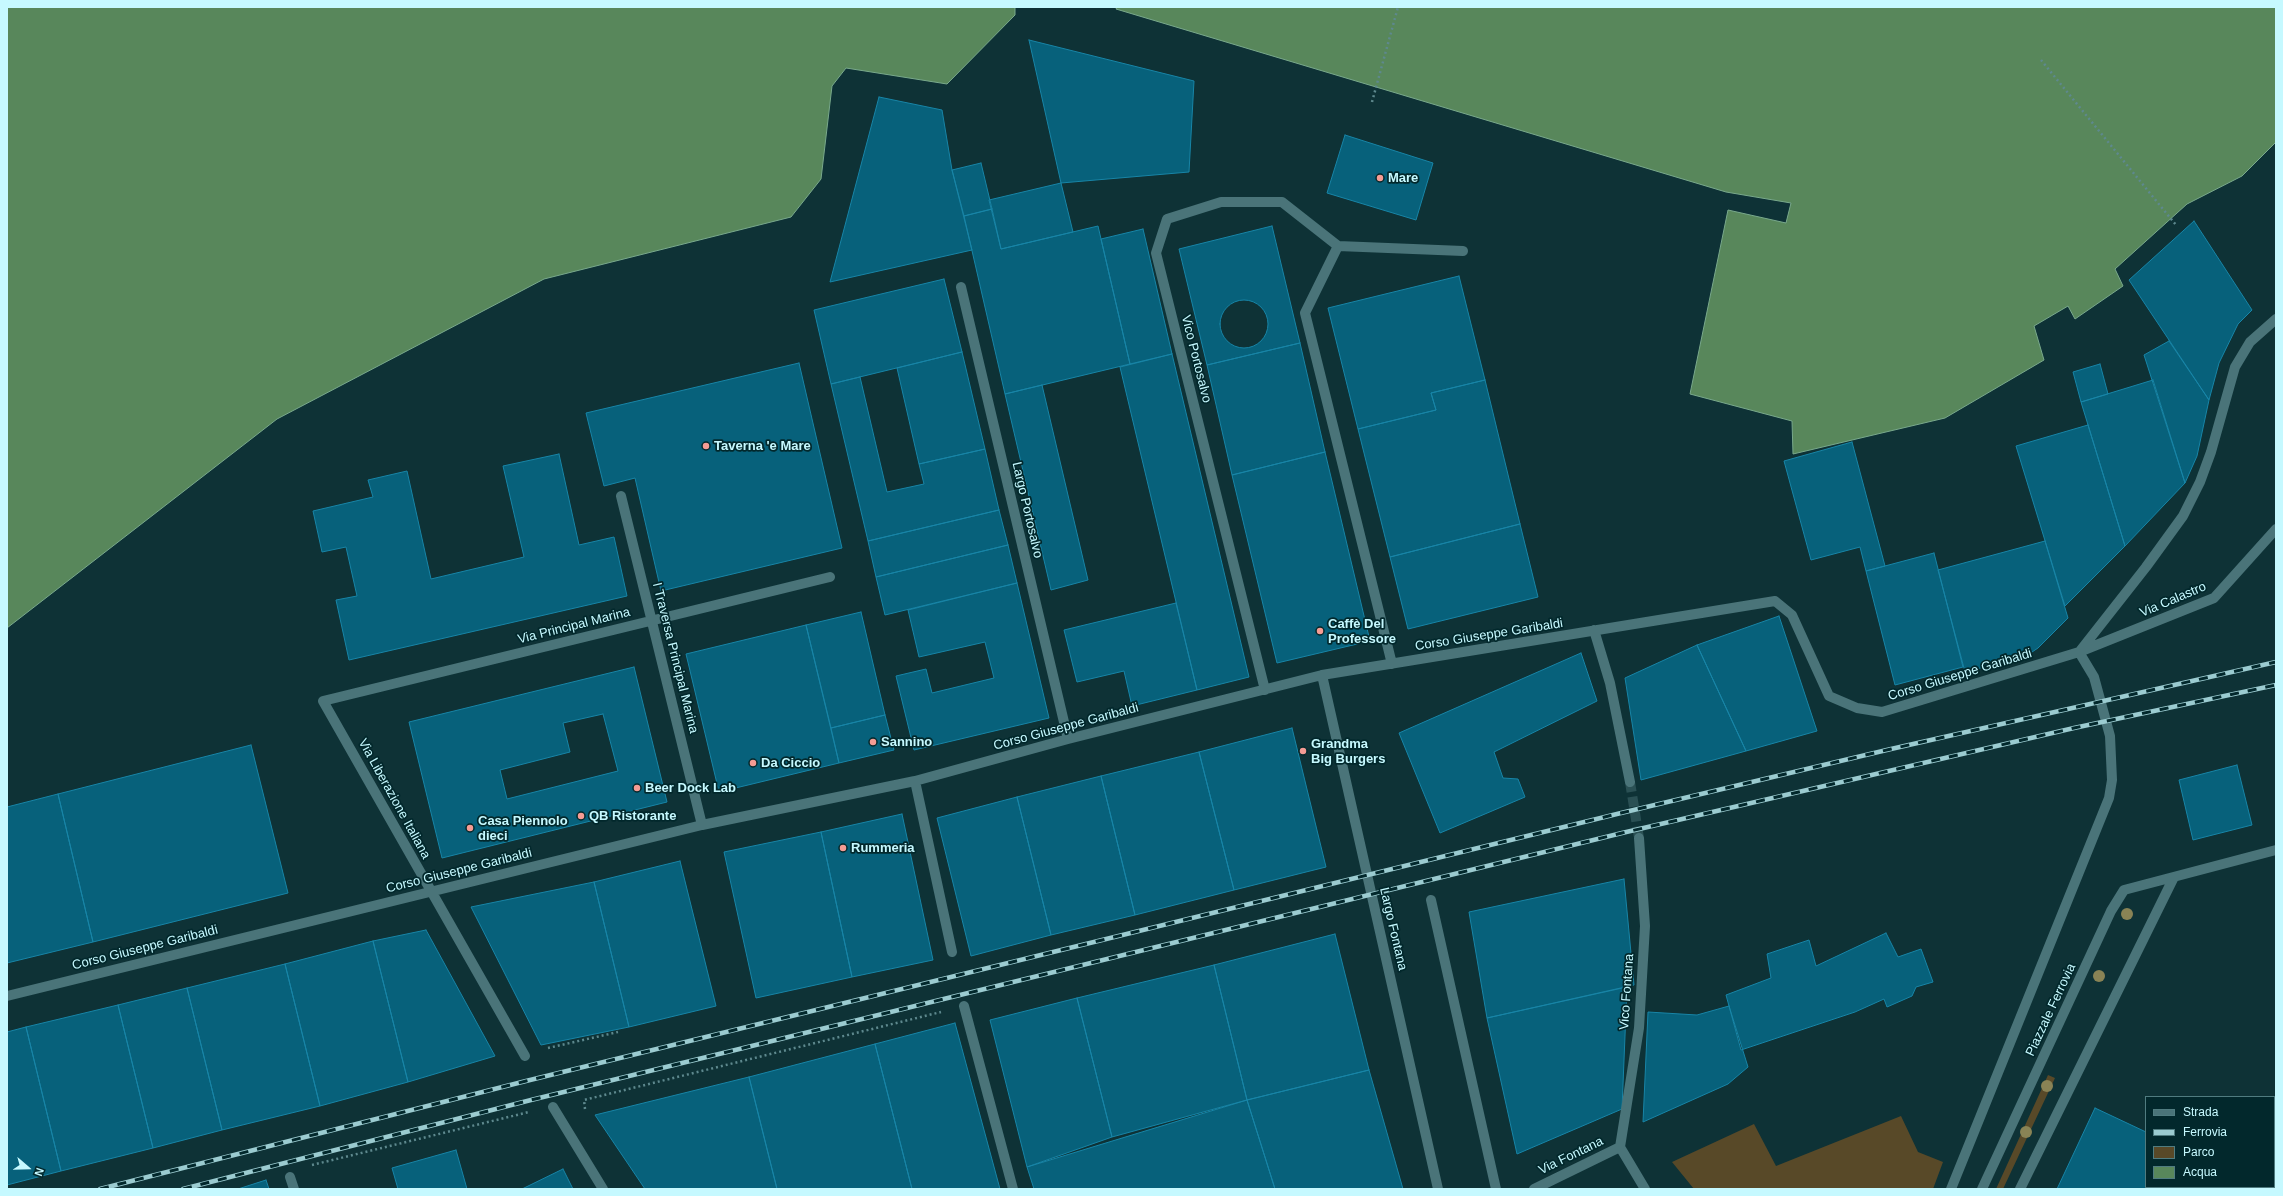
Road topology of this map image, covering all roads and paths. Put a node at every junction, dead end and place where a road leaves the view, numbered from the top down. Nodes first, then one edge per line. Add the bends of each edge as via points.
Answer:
1 (1398, 7) edge
2 (2041, 60) dead end
3 (1372, 102) dead end
4 (2176, 225) dead end
5 (1338, 246) junction
6 (1463, 251) dead end
7 (961, 287) dead end
8 (2276, 319) edge
9 (622, 496) dead end
10 (2276, 529) edge
11 (830, 577) dead end
12 (652, 621) junction
13 (1594, 630) junction
14 (2079, 652) junction
15 (1392, 664) junction
16 (1322, 675) junction
17 (1264, 690) junction
18 (323, 701) joint
19 (1068, 739) junction
20 (915, 780) junction
21 (1630, 782) tunnel mouth
22 (702, 825) junction
23 (1639, 838) tunnel mouth
24 (2276, 850) edge
25 (2174, 877) junction
26 (430, 891) junction
27 (1431, 900) dead end
28 (952, 952) dead end
29 (7, 996) edge
30 (964, 1006) joint
31 (618, 1032) dead end
32 (516, 1039) junction
33 (525, 1056) dead end
34 (553, 1107) dead end
35 (534, 1110) dead end
36 (1620, 1147) junction
37 (579, 1150) junction
38 (290, 1177) joint
39 (294, 1189) edge
40 (603, 1189) edge
41 (1013, 1189) edge
42 (1438, 1189) edge
43 (1496, 1189) edge
44 (1534, 1189) edge
45 (1645, 1189) edge
46 (1951, 1189) edge
47 (1982, 1189) edge
48 (2020, 1189) edge

1 - 3 path
2 - 4 path
5 - 6 street
5 - 15 street via 1305,313
5 - 17 street, Vico Portosalvo via 1282,202 1222,202 1167,219 1156,253
7 - 19 street, Largo Portosalvo
8 - 14 street via 2250,342 2235,367 2211,452 2200,482 2182,516 2146,567
9 - 12 street, I Traversa Principal Marina
10 - 14 street, Via Calastro via 2214,598
11 - 12 street, Via Principal Marina
12 - 18 street, Via Principal Marina
12 - 22 street, I Traversa Principal Marina
13 - 14 street, Corso Giuseppe Garibaldi via 1775,601 1792,615 1829,696 1857,708 1882,712
13 - 15 street, Corso Giuseppe Garibaldi
13 - 21 street via 1610,683
14 - 46 street via 2094,677 2110,736 2112,780 2109,798
15 - 16 street, Corso Giuseppe Garibaldi
16 - 17 street, Corso Giuseppe Garibaldi
16 - 42 street, Largo Fontana
17 - 19 street, Corso Giuseppe Garibaldi
18 - 26 street, Via Liberazione Italiana
19 - 20 street, Corso Giuseppe Garibaldi
20 - 22 street, Corso Giuseppe Garibaldi
20 - 28 street
22 - 26 street, Corso Giuseppe Garibaldi
23 - 36 street, Vico Fontana via 1645,926 1639,1020
24 - 25 street, Piazzale Ferrovia
25 - 47 street, Piazzale Ferrovia via 2134,886 2124,890 2116,900
25 - 48 street
26 - 29 street, Corso Giuseppe Garibaldi
26 - 32 street, Via Liberazione Italiana
27 - 43 street
30 - 37 path via 584,1100 586,1126
30 - 41 street
31 - 32 path via 541,1049
32 - 33 street, Via Liberazione Italiana
34 - 37 street
35 - 38 path via 296,1169
36 - 44 street, Via Fontana
36 - 45 street
37 - 40 street
38 - 39 street

